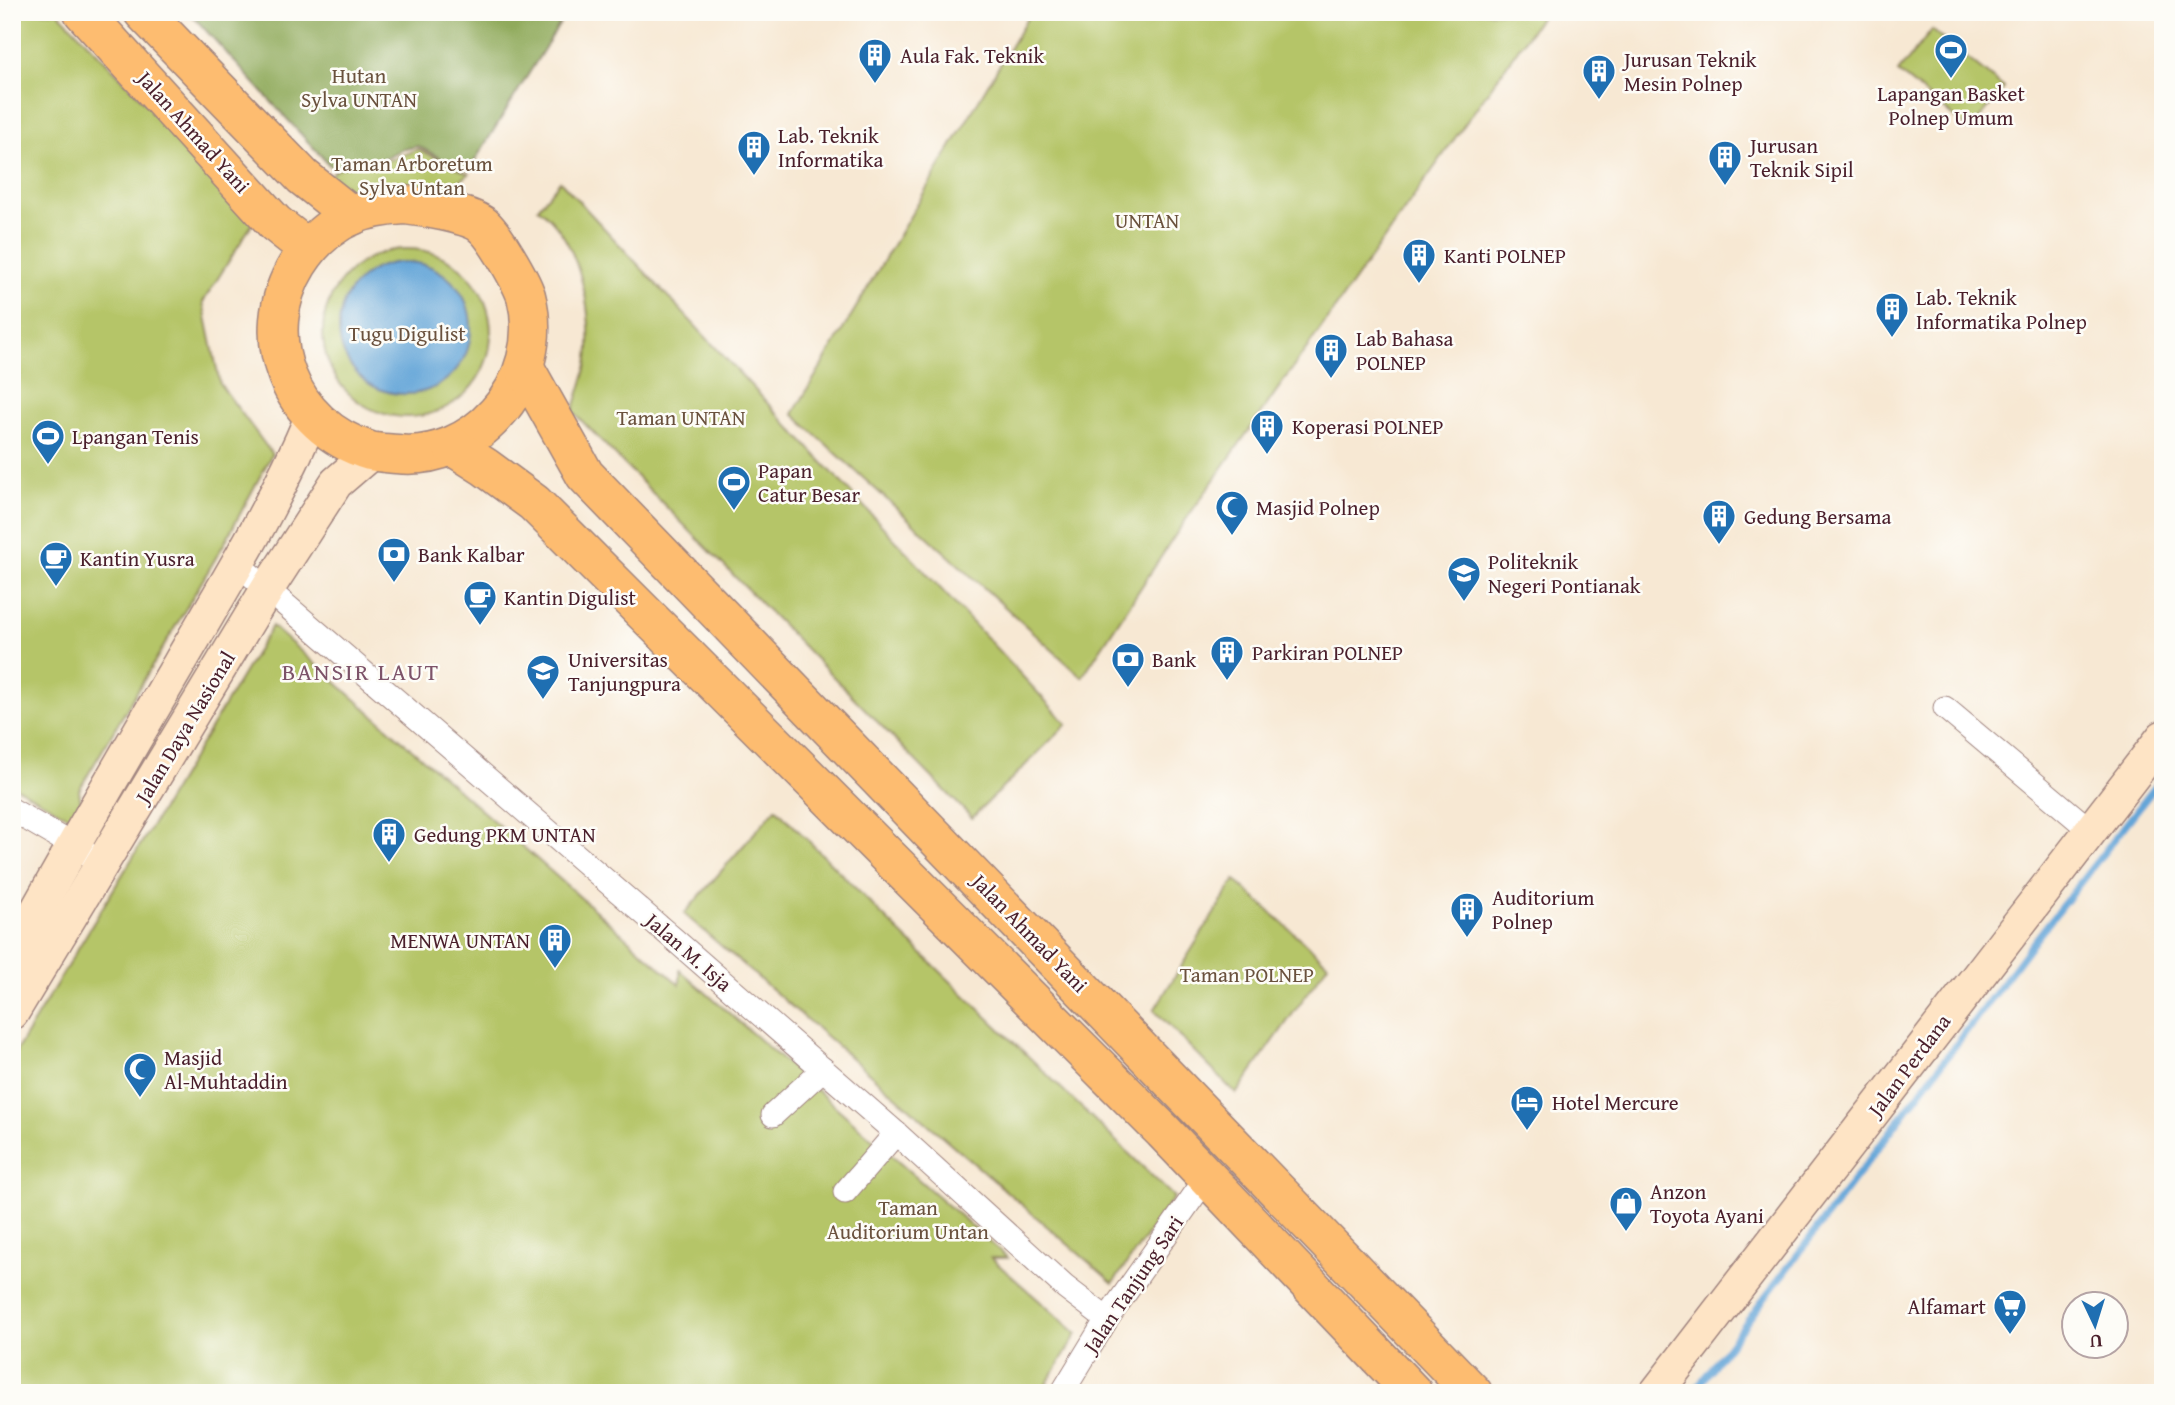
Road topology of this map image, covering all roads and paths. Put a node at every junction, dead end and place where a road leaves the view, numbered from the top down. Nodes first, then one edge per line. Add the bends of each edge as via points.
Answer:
1 (83, 12) edge
2 (143, 12) edge
3 (352, 216) junction
4 (308, 249) junction
5 (525, 368) junction
6 (312, 416) junction
7 (452, 446) junction
8 (372, 452) junction
9 (237, 564) junction
10 (268, 588) junction
11 (1945, 708) dead end
12 (2163, 737) edge
13 (12, 810) edge
14 (2090, 830) junction
15 (73, 844) junction
16 (103, 863) junction
17 (12, 955) edge
18 (17, 995) edge
19 (823, 1069) junction
20 (773, 1115) dead end
21 (896, 1133) junction
22 (1207, 1177) junction
23 (845, 1192) dead end
24 (1107, 1319) junction
25 (1062, 1393) edge
26 (1412, 1393) edge
27 (1474, 1393) edge
28 (1656, 1393) edge

1 - 4 highway, Jalan Ahmad Yani via 275,223
2 - 3 highway, Jalan Ahmad Yani via 303,177
3 - 4 highway
3 - 5 highway via 378,207 405,205 432,208 482,224 511,263 526,296 530,332
4 - 6 highway via 288,280 278,315 279,351 290,386
5 - 7 highway via 501,410 484,428
5 - 27 highway, Jalan Ahmad Yani via 585,475
6 - 8 highway via 339,438
6 - 9 street
7 - 8 highway via 412,456
7 - 22 highway via 534,503
8 - 10 street, Jalan Daya Nasional via 335,483
9 - 10 street, Jalan M. Isja
9 - 15 street
10 - 16 street, Jalan Daya Nasional
10 - 19 street, Jalan M. Isja
11 - 14 street
12 - 14 street, Jalan Perdana
13 - 15 street
14 - 28 street, Jalan Perdana
15 - 16 street
15 - 17 street
16 - 18 street, Jalan Daya Nasional
19 - 20 street
19 - 21 street, Jalan M. Isja
21 - 23 street
21 - 24 street, Jalan M. Isja via 1065,1287
22 - 24 street, Jalan Tanjung Sari
22 - 26 highway
24 - 25 street, Jalan Tanjung Sari

